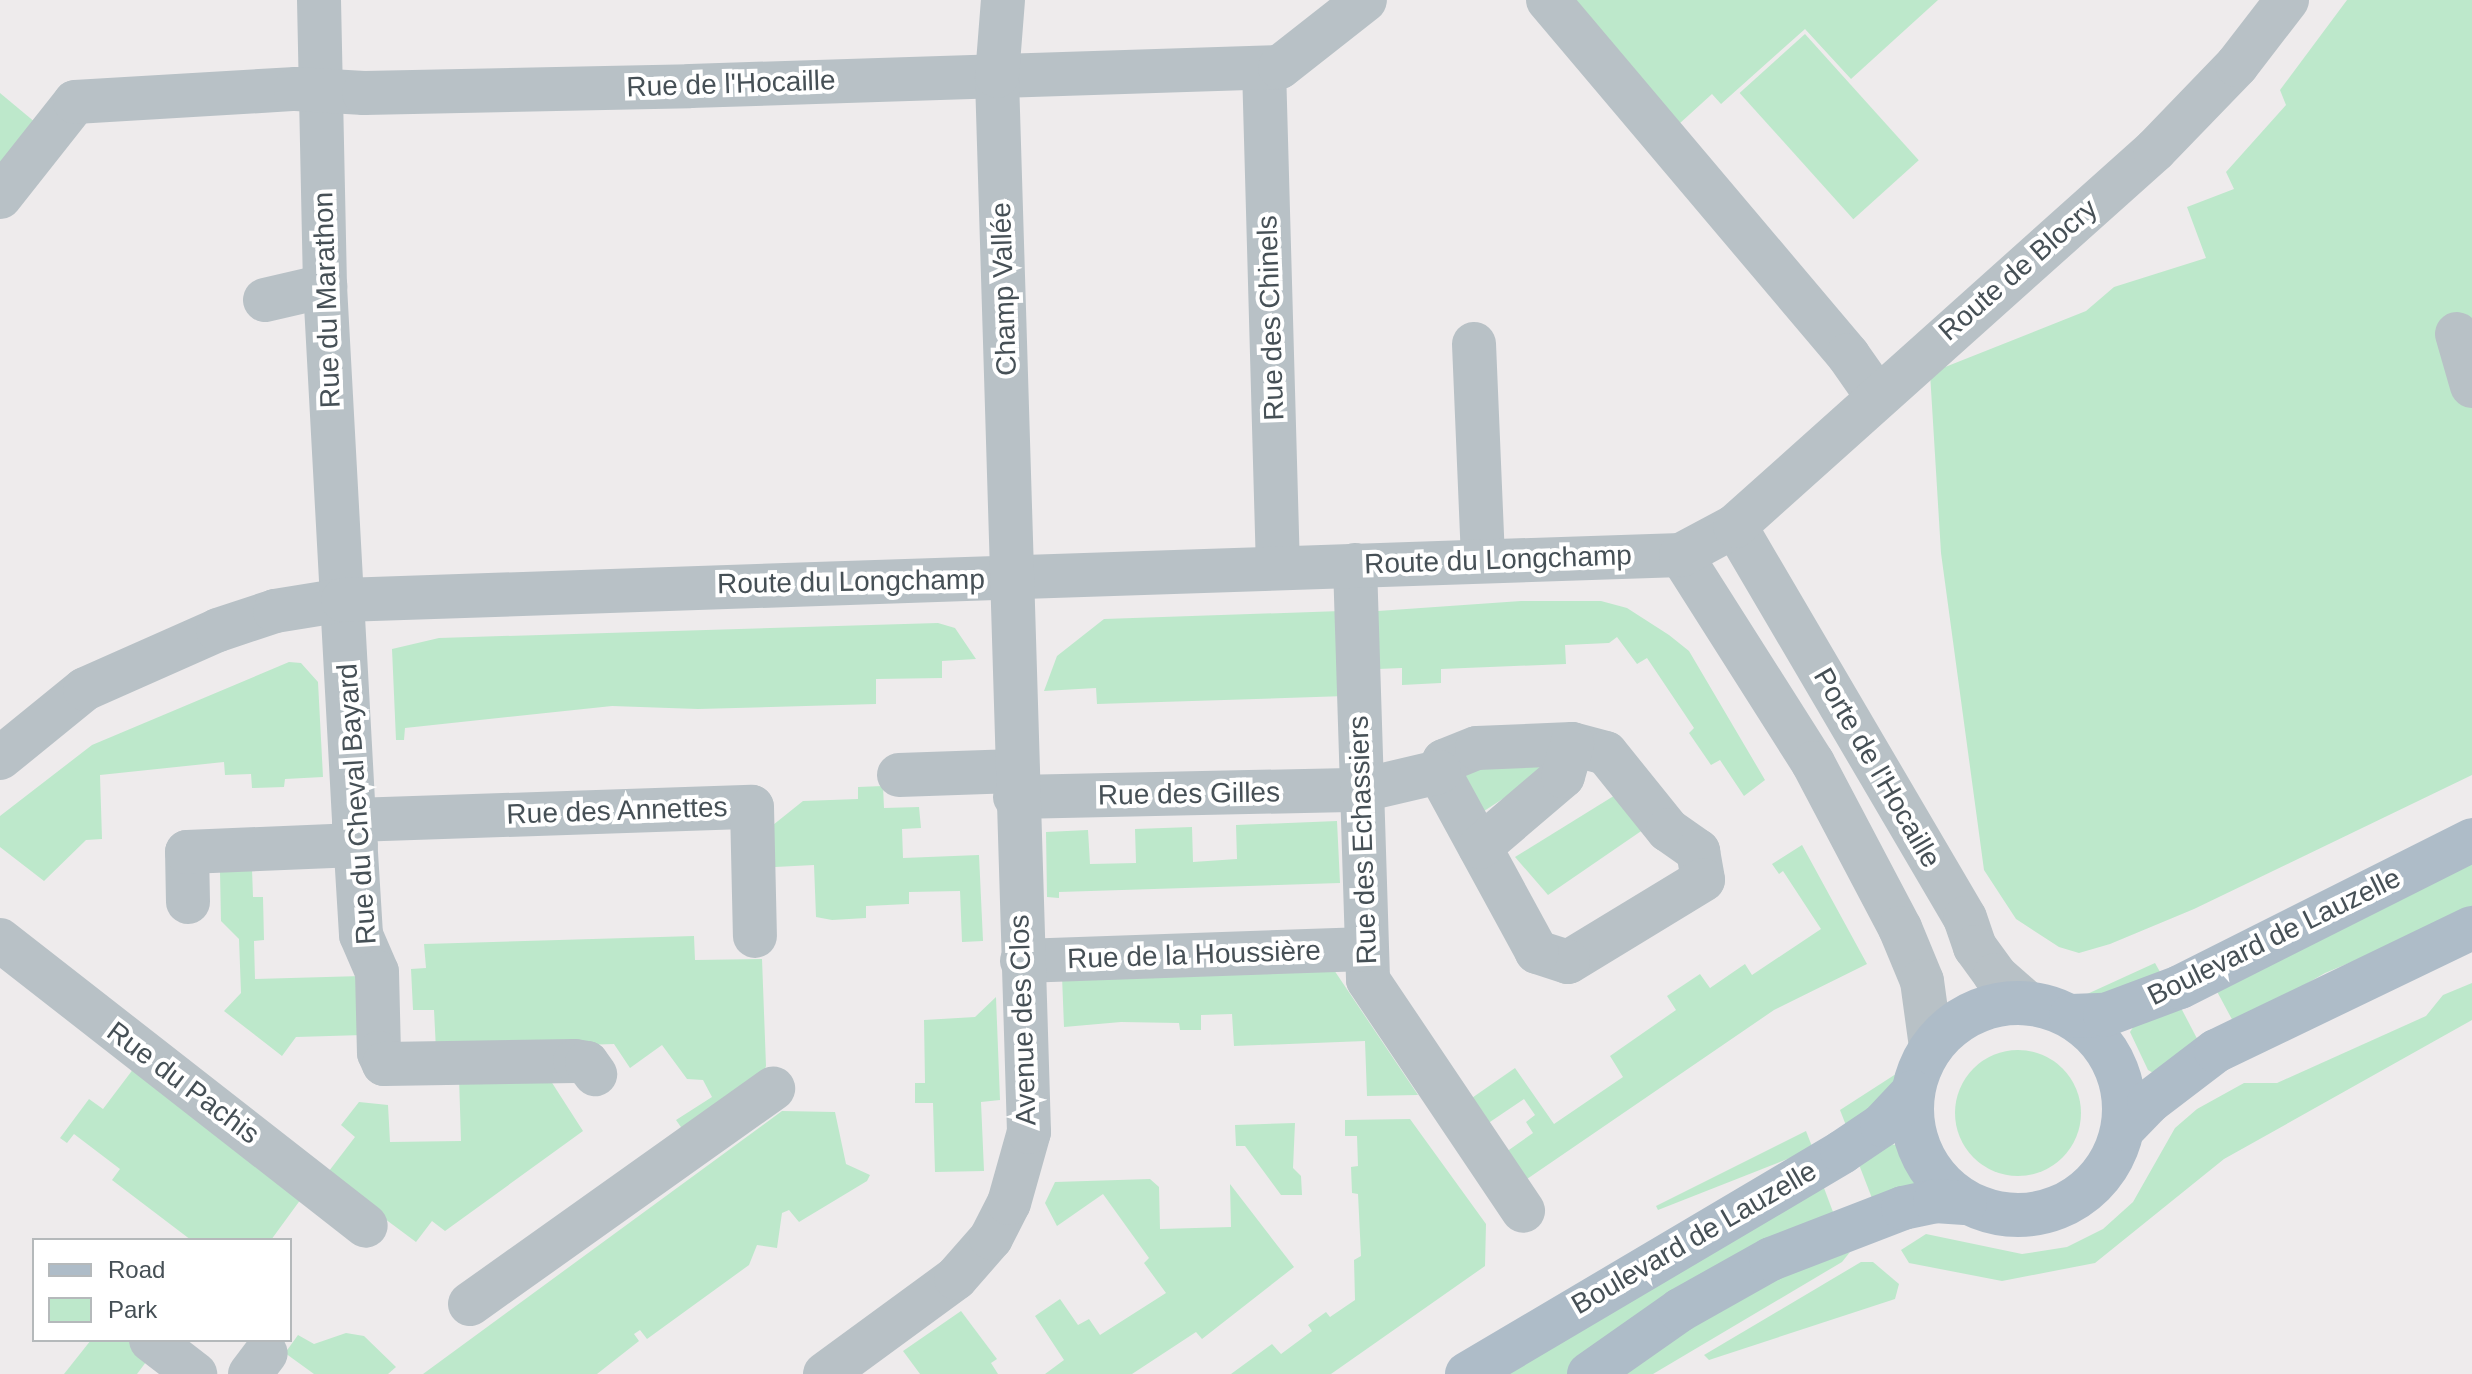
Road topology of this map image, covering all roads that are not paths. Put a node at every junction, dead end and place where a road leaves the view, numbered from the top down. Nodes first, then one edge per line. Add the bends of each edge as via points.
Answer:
1 (319, 0) edge
2 (1003, 0) edge
3 (1365, 0) edge
4 (1548, 0) edge
5 (2287, 0) edge
6 (1264, 68) junction
7 (997, 76) junction
8 (320, 90) junction
9 (0, 197) edge
10 (325, 286) junction
11 (265, 300) dead end
12 (2457, 334) dead end
13 (1474, 344) dead end
14 (2472, 386) edge
15 (1876, 395) junction
16 (1735, 526) junction
17 (1681, 555) junction
18 (1483, 560) junction
19 (1355, 565) junction
20 (1278, 568) junction
21 (1011, 579) junction
22 (343, 600) junction
23 (1572, 744) junction
24 (0, 758) edge
25 (1439, 772) junction
26 (899, 775) dead end
27 (1015, 784) junction
28 (1362, 790) junction
29 (355, 832) junction
30 (2472, 840) edge
31 (1480, 847) junction
32 (188, 902) dead end
33 (2472, 928) edge
34 (755, 936) dead end
35 (0, 940) edge
36 (1366, 949) junction
37 (1022, 961) junction
38 (2027, 1003) junction
39 (2071, 1016) junction
40 (1931, 1047) junction
41 (595, 1074) dead end
42 (773, 1089) dead end
43 (1913, 1092) junction
44 (2123, 1129) junction
45 (1965, 1203) junction
46 (1523, 1211) dead end
47 (366, 1226) dead end
48 (470, 1304) dead end
49 (154, 1342) edge
50 (195, 1374) edge
51 (825, 1374) edge
52 (1467, 1374) edge
53 (1589, 1374) edge

1 - 8 street, Rue du Marathon
2 - 7 street, Champ Vallée
3 - 6 street, Rue de l'Hocaille via 1280,67
4 - 15 street via 1672,153 1848,355
5 - 15 street, Route de Blocry via 2237,65 2155,150
6 - 7 street, Rue de l'Hocaille
6 - 20 street, Rue des Chinels
7 - 8 street, Rue de l'Hocaille
7 - 21 street, Champ Vallée
8 - 9 street, Rue de l'Hocaille via 126,95 75,102
8 - 10 street, Rue du Marathon
10 - 11 street
10 - 22 street, Rue du Marathon
12 - 14 street
13 - 18 street
15 - 16 street, Route de Blocry
16 - 17 street, Route du Longchamp
16 - 38 street, Porte de l'Hocaille via 1957,905 1975,947 1995,975
17 - 18 street, Route du Longchamp
17 - 40 street, Porte de l'Hocaille via 1813,763 1900,928 1922,981
18 - 19 street, Route du Longchamp
19 - 20 street, Route du Longchamp
19 - 28 street, Rue des Echassiers
20 - 21 street, Route du Longchamp
21 - 22 street, Route du Longchamp
21 - 27 street, Avenue des Clos
22 - 24 street, Route du Longchamp via 275,611 218,630 85,689
22 - 29 street, Rue du Cheval Bayard
23 - 25 street via 1477,748 1444,761
23 - 31 street via 1563,776
23 - 31 street via 1606,753 1668,830 1698,851 1703,880 1568,962 1537,952
25 - 28 street, Rue des Gilles
25 - 31 street
26 - 27 street, Rue des Gilles
27 - 28 street, Rue des Gilles
27 - 37 street, Avenue des Clos
28 - 36 street, Rue des Echassiers
29 - 32 street, Rue des Annettes via 187,852
29 - 34 street, Rue des Annettes via 752,807
29 - 41 street, Rue du Cheval Bayard via 361,935 377,972 379,1053 384,1064 575,1061 587,1063
30 - 39 main road, Boulevard de Lauzelle via 2180,987 2105,1015
33 - 44 main road via 2216,1051
35 - 47 street, Rue du Pachis
36 - 37 street, Rue de la Houssière
36 - 46 street, Rue des Echassiers via 1374,996
37 - 51 street, Avenue des Clos via 1029,1132 1009,1203 991,1238 956,1278
38 - 39 main road
38 - 40 main road via 1991,1006 1969,1016
39 - 44 main road via 2104,1046 2123,1085
40 - 43 main road
42 - 48 street
43 - 45 main road via 1912,1124 1922,1155 1940,1182
43 - 52 main road, Boulevard de Lauzelle via 1882,1125 1842,1152
44 - 45 main road via 2111,1161 2091,1187 2063,1206 2030,1215 1997,1213
45 - 53 main road, Boulevard de Lauzelle via 1935,1201 1903,1208 1771,1259 1680,1310
49 - 50 street

